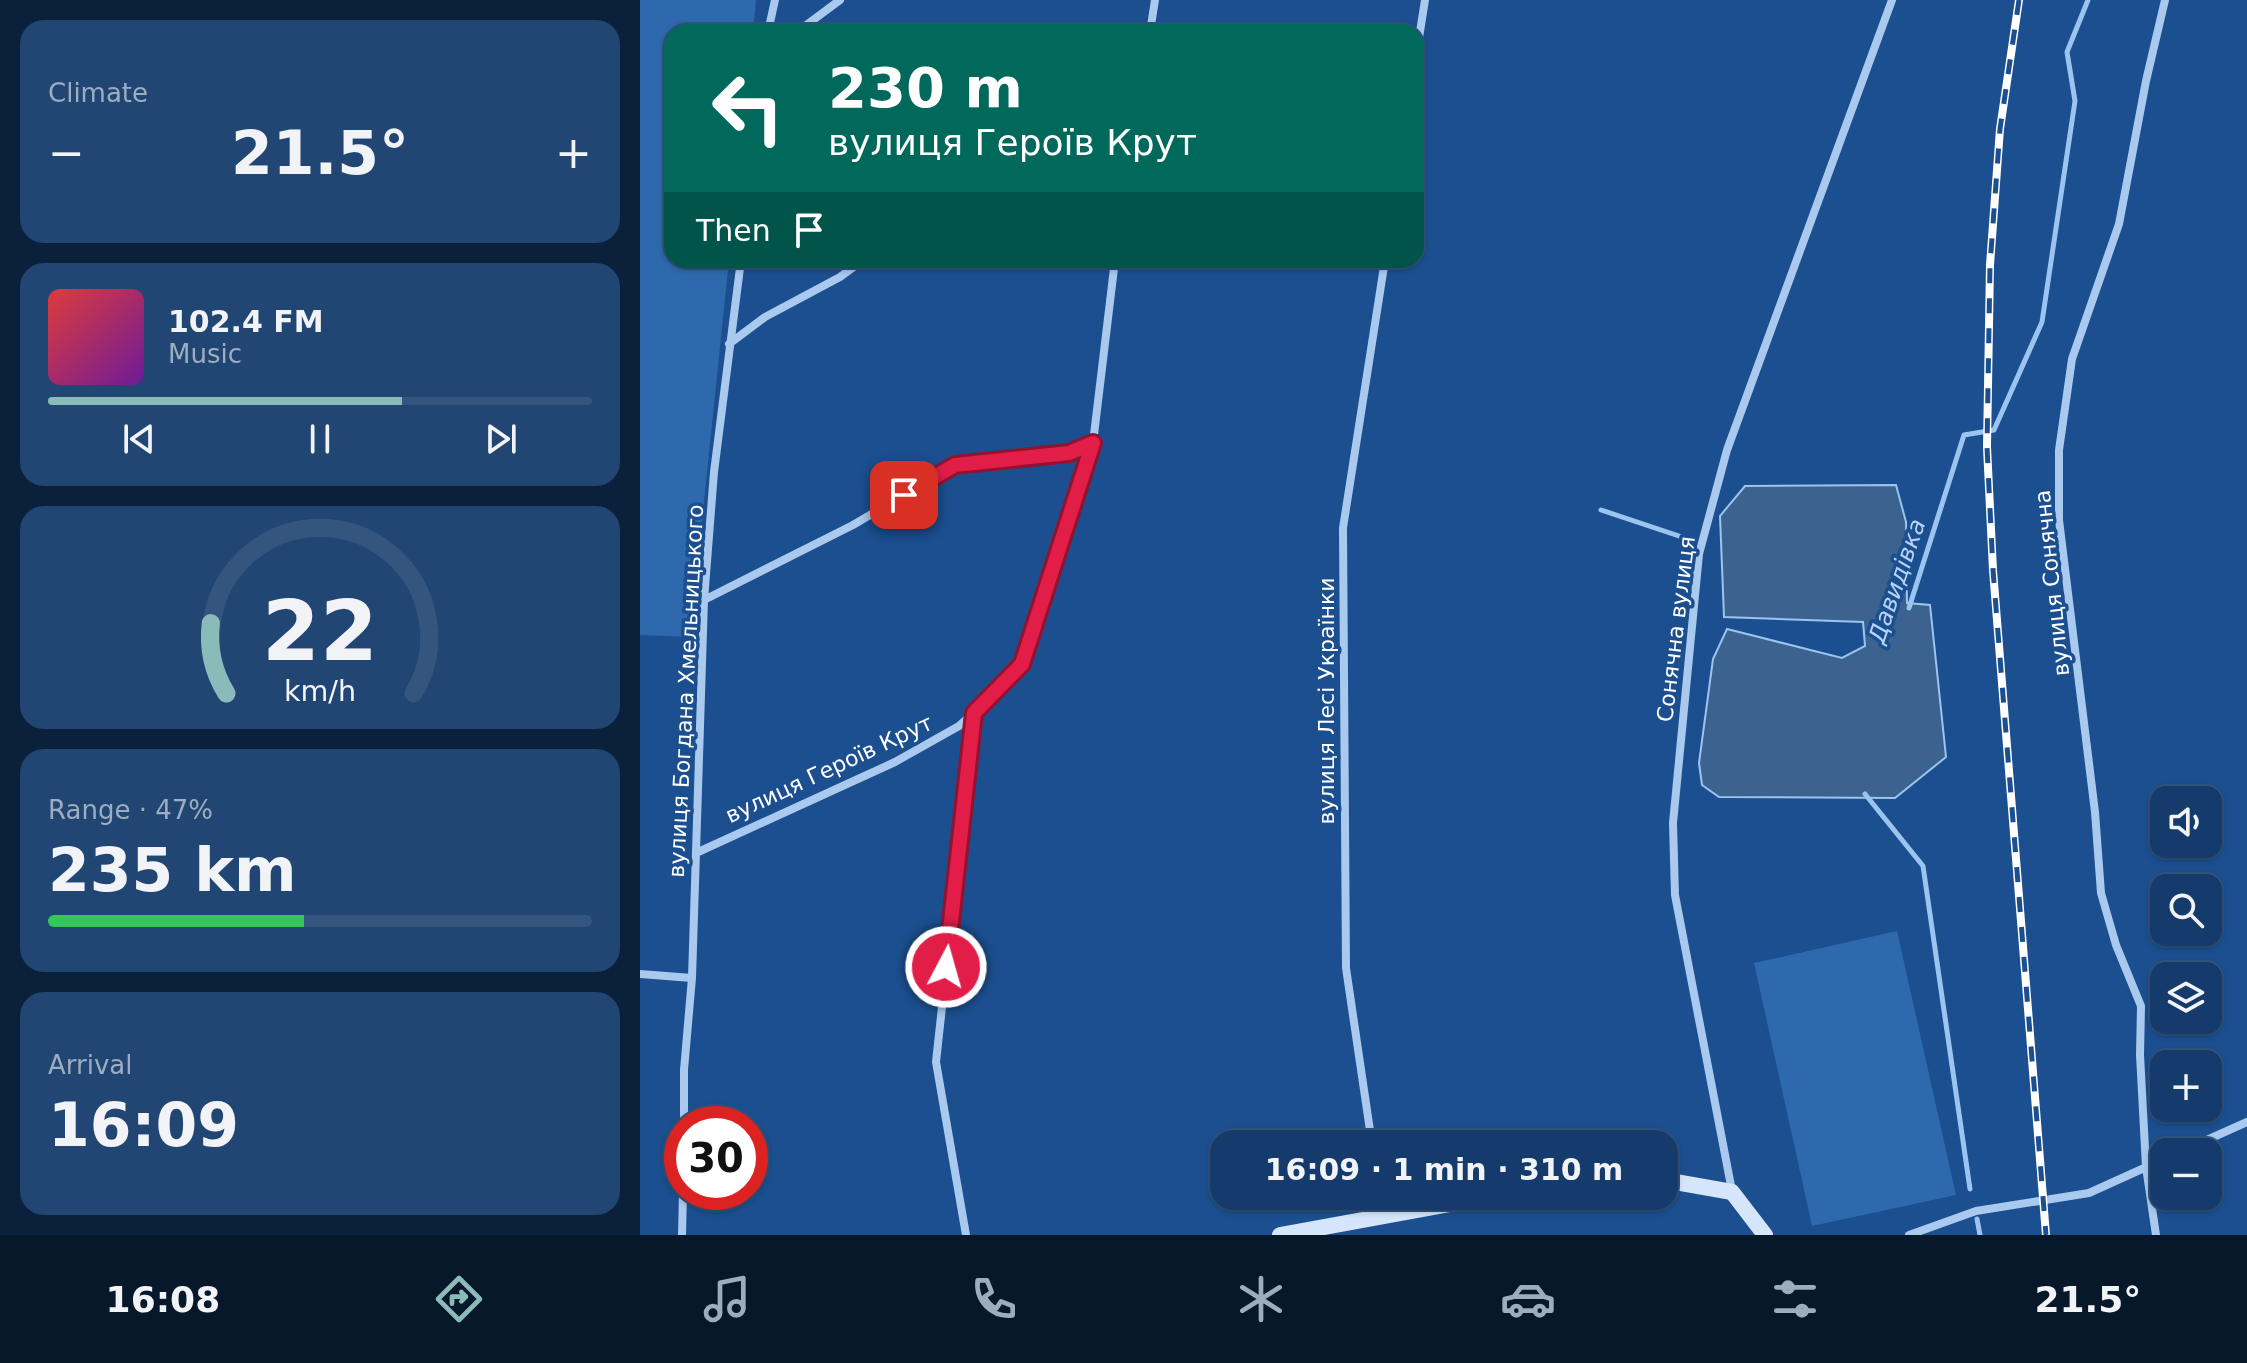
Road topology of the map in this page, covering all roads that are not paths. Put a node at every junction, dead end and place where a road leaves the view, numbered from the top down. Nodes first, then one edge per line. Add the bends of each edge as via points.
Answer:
1 (775, 0) edge
2 (840, 0) edge
3 (1155, 0) edge
4 (1425, 0) edge
5 (1892, 0) edge
6 (2165, 0) edge
7 (770, 24) edge
8 (808, 24) edge
9 (1151, 24) edge
10 (1421, 24) edge
11 (740, 268) edge
12 (852, 268) edge
13 (1114, 268) edge
14 (1384, 268) edge
15 (728, 345) junction
16 (1093, 443) junction
17 (704, 600) junction
18 (974, 713) junction
19 (696, 853) junction
20 (640, 974) edge
21 (692, 978) junction
22 (684, 1106) edge
23 (2247, 1122) edge
24 (1370, 1130) edge
25 (2211, 1138) edge
26 (2150, 1165) edge
27 (2146, 1167) junction
28 (1678, 1182) edge
29 (1732, 1192) junction
30 (683, 1210) edge
31 (1382, 1210) edge
32 (1416, 1210) edge
33 (1383, 1216) junction
34 (682, 1235) edge
35 (966, 1235) edge
36 (1280, 1235) edge
37 (1765, 1235) edge
38 (1909, 1235) edge
39 (2156, 1235) edge

1 - 7 street
2 - 8 street
3 - 9 street
4 - 10 street
5 - 29 street, Сонячна вулиця via 1727,450 1699,554 1673,823 1675,895
6 - 27 street, вулиця Сонячна via 2119,224 2072,359 2059,450 2059,520 2101,893 2141,1006
11 - 15 street, вулиця Богдана Хмельницького
12 - 15 street via 765,317
13 - 16 street, вулиця Героїв Крут
14 - 24 street, вулиця Лесі Українки via 1343,528 1346,968
15 - 17 street, вулиця Богдана Хмельницького
16 - 17 street via 1069,453 955,465 853,525
16 - 18 street, вулиця Героїв Крут via 1022,664
17 - 19 street, вулиця Богдана Хмельницького
18 - 19 street, вулиця Героїв Крут via 895,762
18 - 35 street via 936,1062
19 - 21 street, вулиця Богдана Хмельницького
20 - 21 street
21 - 22 street, вулиця Богдана Хмельницького
23 - 25 street
26 - 27 street
27 - 38 street via 2089,1193 1976,1211
27 - 39 street, вулиця Сонячна
28 - 29 street
29 - 37 street
30 - 34 street
31 - 33 street
32 - 33 street
33 - 36 street

